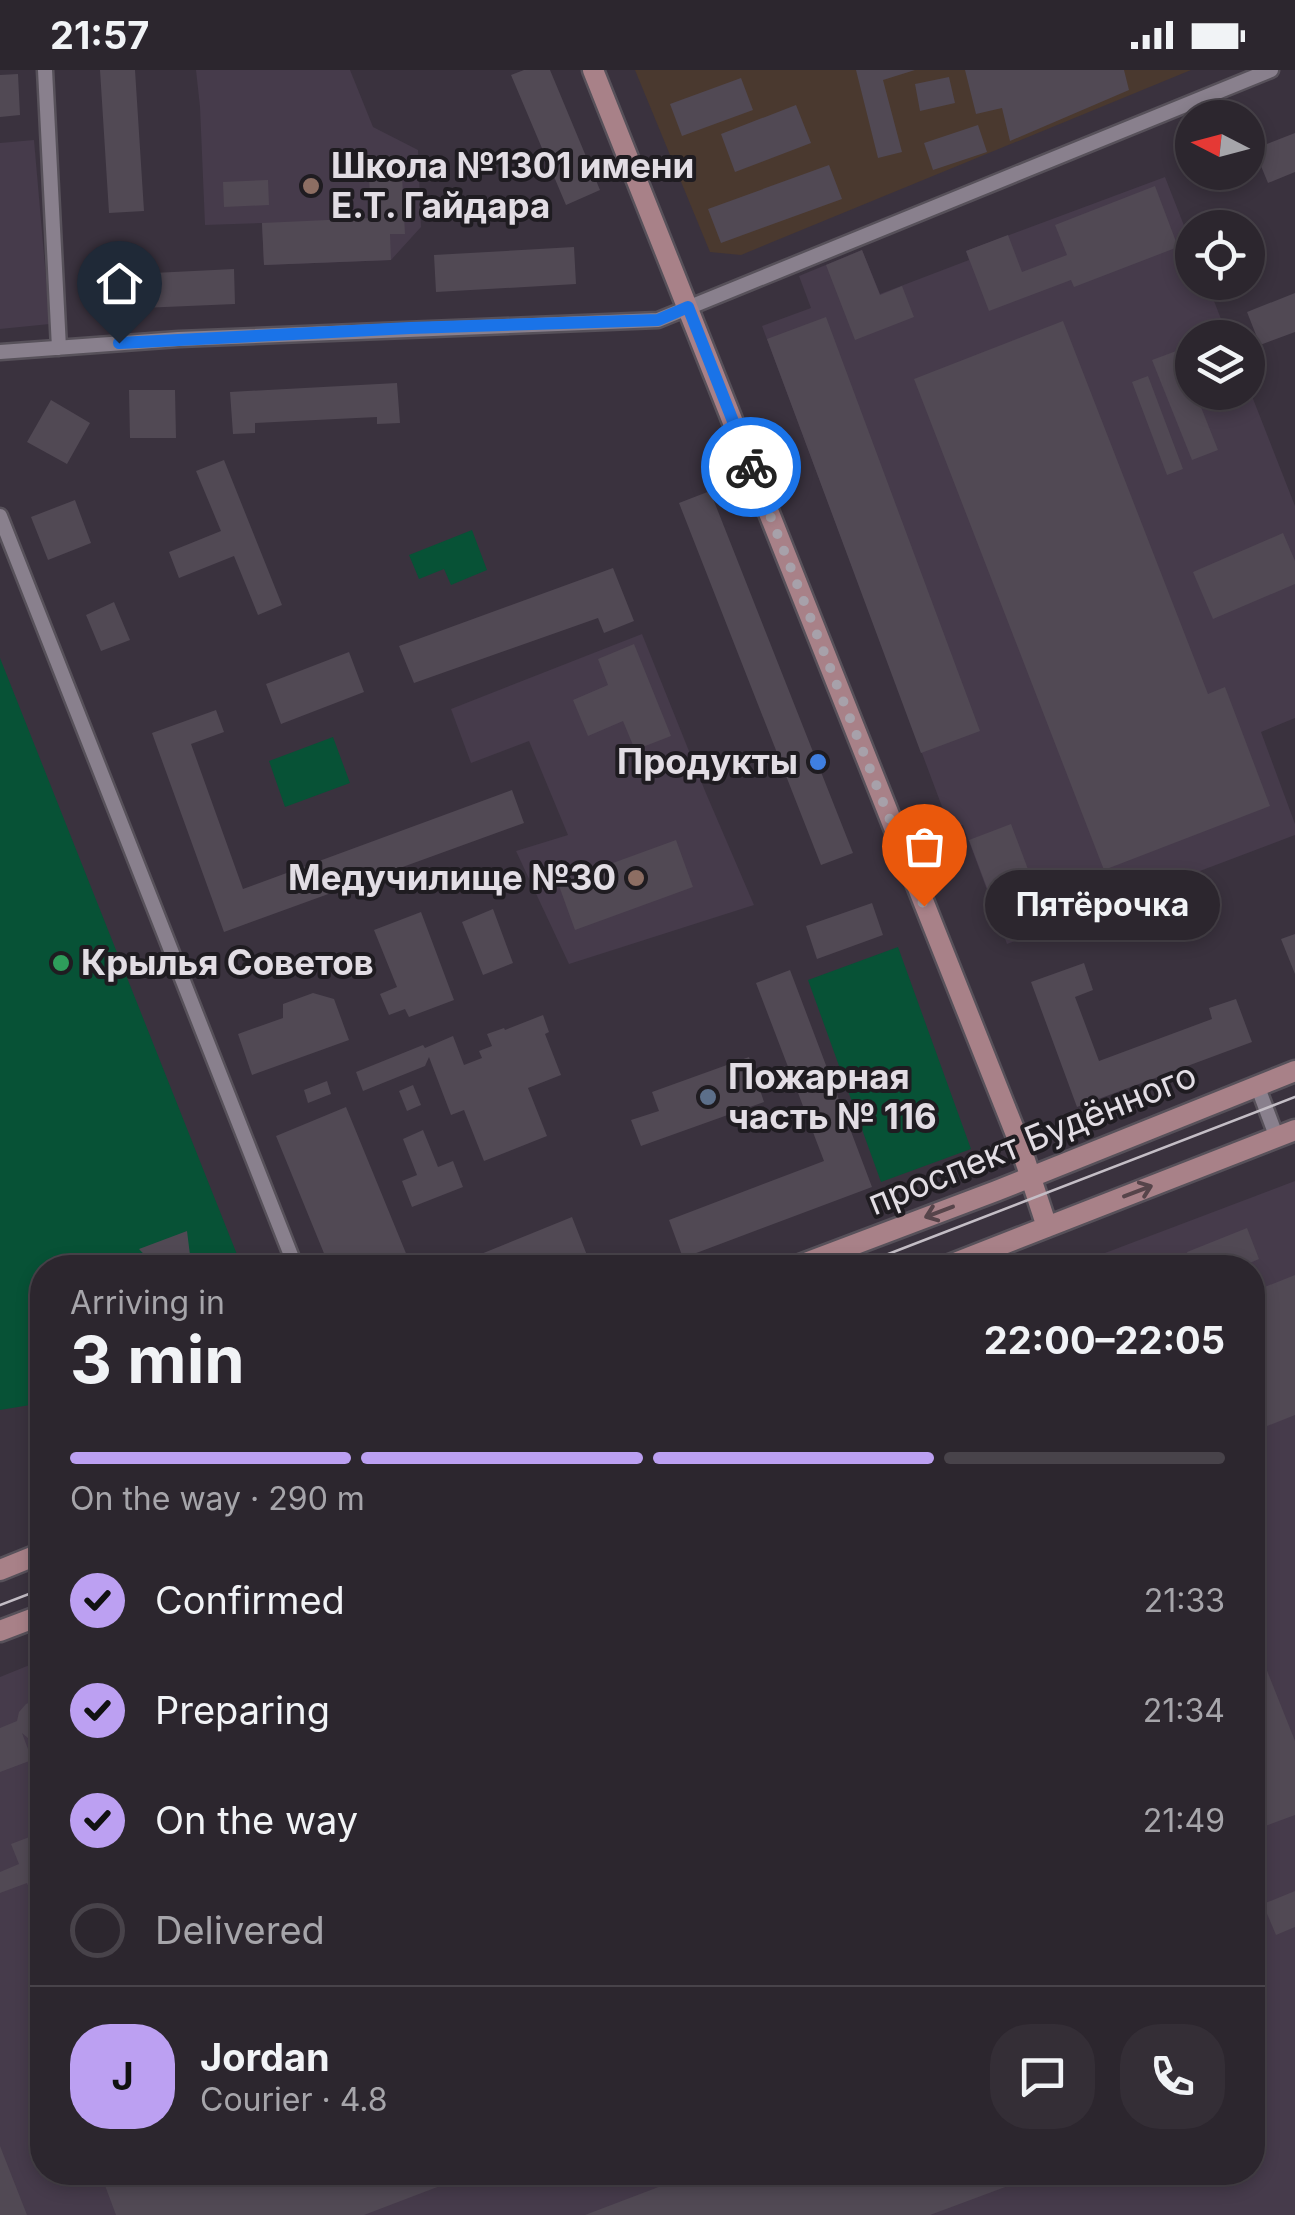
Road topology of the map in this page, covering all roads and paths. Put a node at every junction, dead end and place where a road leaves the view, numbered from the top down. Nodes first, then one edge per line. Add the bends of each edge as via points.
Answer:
1 (45, 70) edge
2 (593, 70) edge
3 (1271, 70) edge
4 (688, 307) junction
5 (59, 348) junction
6 (0, 352) edge
7 (0, 516) edge
8 (1295, 1070) edge
9 (1258, 1085) junction
10 (1286, 1134) edge
11 (1030, 1177) junction
12 (1048, 1227) junction
13 (291, 1255) edge
14 (826, 1255) edge
15 (976, 1255) edge
16 (30, 1558) edge
17 (0, 1570) edge
18 (30, 1620) edge
19 (0, 1631) edge

1 - 5 street
2 - 4 street
3 - 4 street
4 - 5 street via 658,320
4 - 11 street
5 - 6 street
7 - 13 street
8 - 9 street, проспект Будённого
9 - 10 street
9 - 11 street, проспект Будённого
12 -> 10 street
11 - 12 street
11 -> 14 street, проспект Будённого
12 - 15 street
16 - 17 street
18 - 19 street

